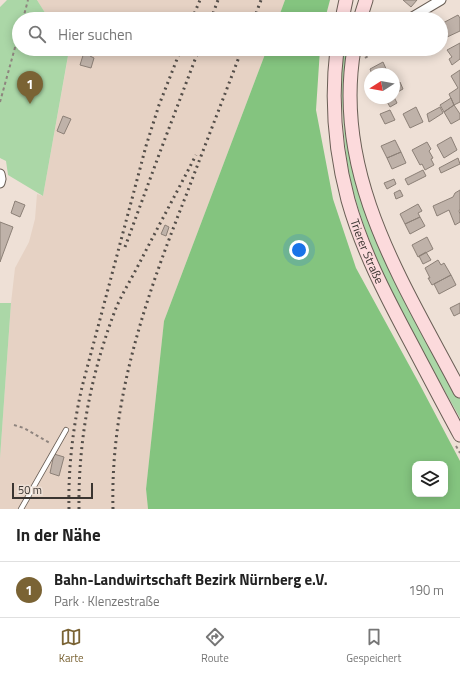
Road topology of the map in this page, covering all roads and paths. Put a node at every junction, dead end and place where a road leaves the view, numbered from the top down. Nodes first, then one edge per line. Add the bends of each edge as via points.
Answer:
1 (28, 0) edge
2 (346, 0) edge
3 (366, 0) edge
4 (441, 0) edge
5 (25, 12) edge
6 (343, 12) edge
7 (362, 12) edge
8 (421, 12) edge
9 (13, 56) edge
10 (336, 56) edge
11 (353, 56) edge
12 (0, 102) edge
13 (0, 174) edge
14 (0, 183) edge
15 (460, 391) edge
16 (14, 425) dead end
17 (66, 430) dead end
18 (460, 435) edge
19 (57, 446) junction
20 (21, 509) edge

1 - 5 path
2 - 6 main road
3 - 7 main road
4 - 8 street
9 - 12 path
10 - 18 main road, Trierer Straße via 334,86 336,126 341,169 354,218 368,258 385,293
11 - 15 main road, Trierer Straße via 352,125 356,157 367,200 396,269
13 - 14 street
16 - 19 path
17 - 19 lane
19 - 20 lane

